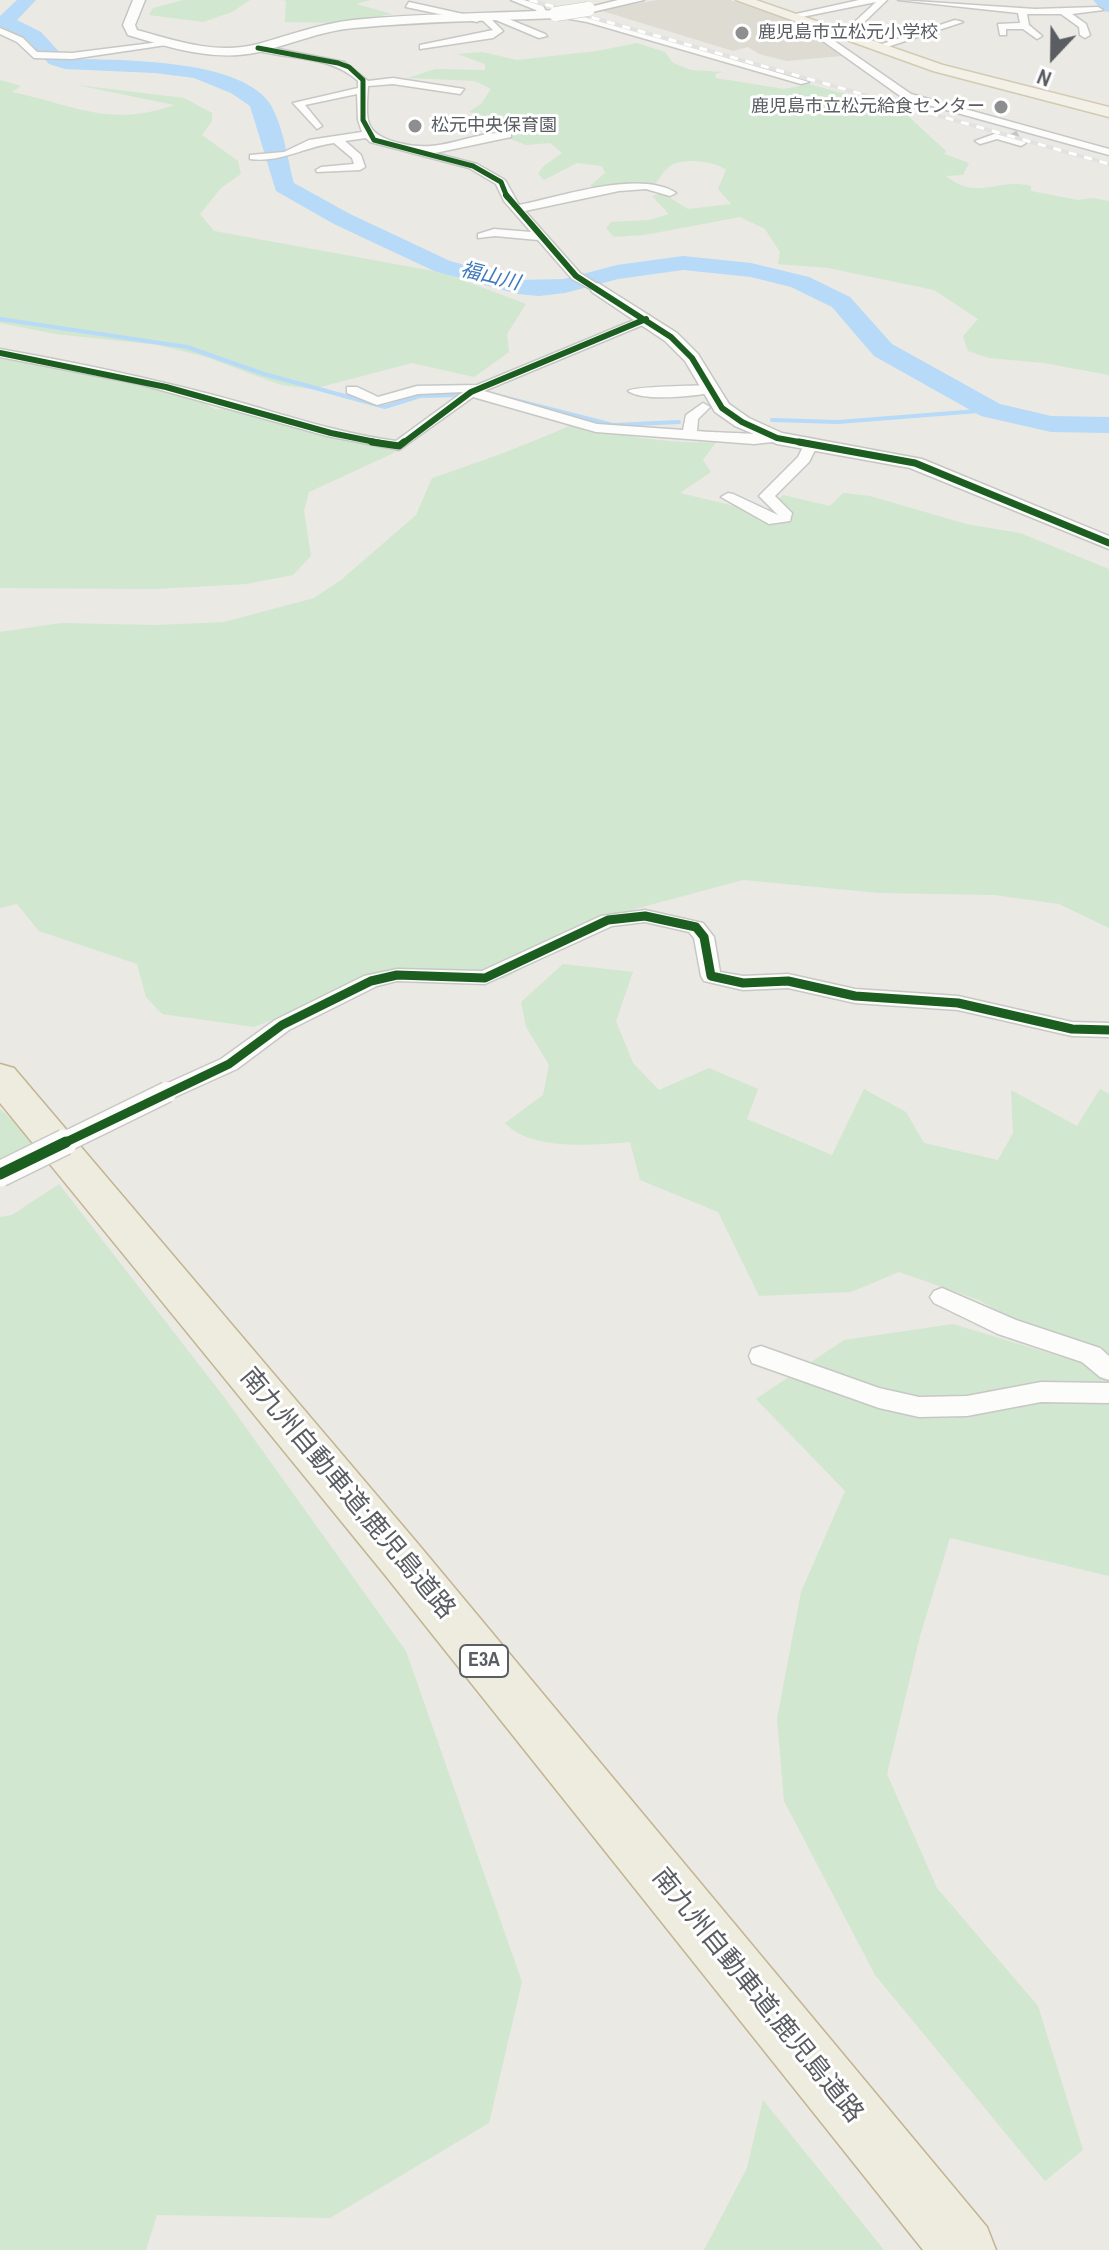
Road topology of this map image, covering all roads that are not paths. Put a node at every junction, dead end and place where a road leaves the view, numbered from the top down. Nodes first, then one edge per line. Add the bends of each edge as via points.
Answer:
1 (139, 0) edge
2 (515, 0) edge
3 (638, 0) edge
4 (744, 0) edge
5 (873, 0) edge
6 (883, 0) edge
7 (902, 0) edge
8 (1050, 0) edge
9 (1085, 0) edge
10 (565, 3) dead end
11 (409, 5) dead end
12 (614, 5) junction
13 (1017, 7) junction
14 (1098, 10) junction
15 (1064, 11) junction
16 (550, 15) junction
17 (791, 16) junction
18 (1108, 18) edge
19 (457, 20) junction
20 (489, 20) junction
21 (809, 22) junction
22 (958, 22) dead end
23 (939, 26) junction
24 (1025, 26) junction
25 (0, 31) edge
26 (429, 33) dead end
27 (1003, 33) dead end
28 (960, 34) dead end
29 (524, 35) dead end
30 (844, 35) junction
31 (1085, 35) dead end
32 (542, 36) dead end
33 (1037, 36) dead end
34 (20, 40) junction
35 (824, 40) junction
36 (0, 42) edge
37 (168, 44) junction
38 (423, 47) dead end
39 (878, 47) junction
40 (258, 48) junction
41 (804, 82) dead end
42 (363, 87) junction
43 (460, 91) dead end
44 (302, 93) dead end
45 (316, 98) junction
46 (1109, 112) edge
47 (317, 126) dead end
48 (367, 135) junction
49 (507, 135) dead end
50 (338, 141) junction
51 (980, 141) dead end
52 (1038, 148) dead end
53 (422, 151) junction
54 (1109, 152) edge
55 (254, 157) dead end
56 (321, 170) dead end
57 (670, 193) dead end
58 (517, 209) junction
59 (482, 236) dead end
60 (543, 237) junction
61 (598, 288) joint
62 (646, 319) junction
63 (0, 353) edge
64 (352, 390) dead end
65 (474, 391) junction
66 (635, 391) dead end
67 (707, 398) junction
68 (690, 435) junction
69 (777, 438) junction
70 (811, 444) junction
71 (728, 497) dead end
72 (1109, 543) edge
73 (1109, 1030) edge
74 (0, 1077) edge
75 (0, 1174) edge
76 (942, 1297) dead end
77 (761, 1356) dead end
78 (1109, 1370) edge
79 (1109, 1393) edge
80 (964, 2250) edge

1 - 37 street via 130,29
2 - 16 street
3 - 12 street
4 - 17 main road
5 - 17 street
6 - 30 street
7 - 13 street
8 - 15 street
9 - 14 street
10 - 12 street
11 - 20 street
12 - 16 street, bridge
13 - 15 street
13 - 24 street
14 - 15 street
14 - 18 street
15 - 31 street via 1083,26
16 - 20 street
16 - 41 street via 588,20
17 - 21 main road
19 - 20 street
19 - 26 street
19 - 40 street via 353,24 308,31
20 - 29 street
20 - 32 street
20 - 38 street via 498,31 493,35
21 - 30 main road
21 - 35 street via 804,24
22 - 23 street
23 - 28 street
23 - 39 street
24 - 27 street via 1001,26
24 - 33 street
25 - 34 street
30 - 35 street
30 - 39 main road
34 - 36 street
34 - 37 street via 34,55 62,56
35 - 54 street via 907,96
37 - 40 street via 210,51
39 - 46 main road via 969,77
40 - 42 street via 338,63 358,73
42 - 43 street via 393,81
42 - 45 street
42 - 48 street
44 - 45 street
45 - 47 street via 298,103
48 - 50 street
48 - 53 street
49 - 53 street
50 - 55 street via 309,143 286,155
50 - 56 street via 357,157 360,167
51 - 52 street via 997,136
53 - 58 street via 473,166 501,182
57 - 58 street via 646,186 619,188
58 - 60 street
59 - 60 street via 494,232
60 - 61 street via 576,276
61 - 62 street
62 - 65 street
62 - 67 street via 692,358
63 - 65 street via 186,392 341,436 399,446
64 - 65 street via 377,401 426,388
65 - 68 street via 596,428
66 - 67 street
67 - 68 street via 691,418
67 - 69 street
68 - 69 street
69 - 70 street
70 - 71 street via 804,459 766,496 785,518 774,521
70 - 72 street via 915,463
73 - 75 street, bridge via 1072,1029 958,1003 855,996 788,981 743,983 711,976 704,937 696,927 645,916 608,920 485,978 397,975 371,981 282,1025 229,1064
74 - 80 highway, 南九州自動車道;鹿児島道路 / E3A
76 - 78 street via 1007,1327 1091,1355
77 - 79 street via 858,1392 919,1407 970,1408 1041,1392

